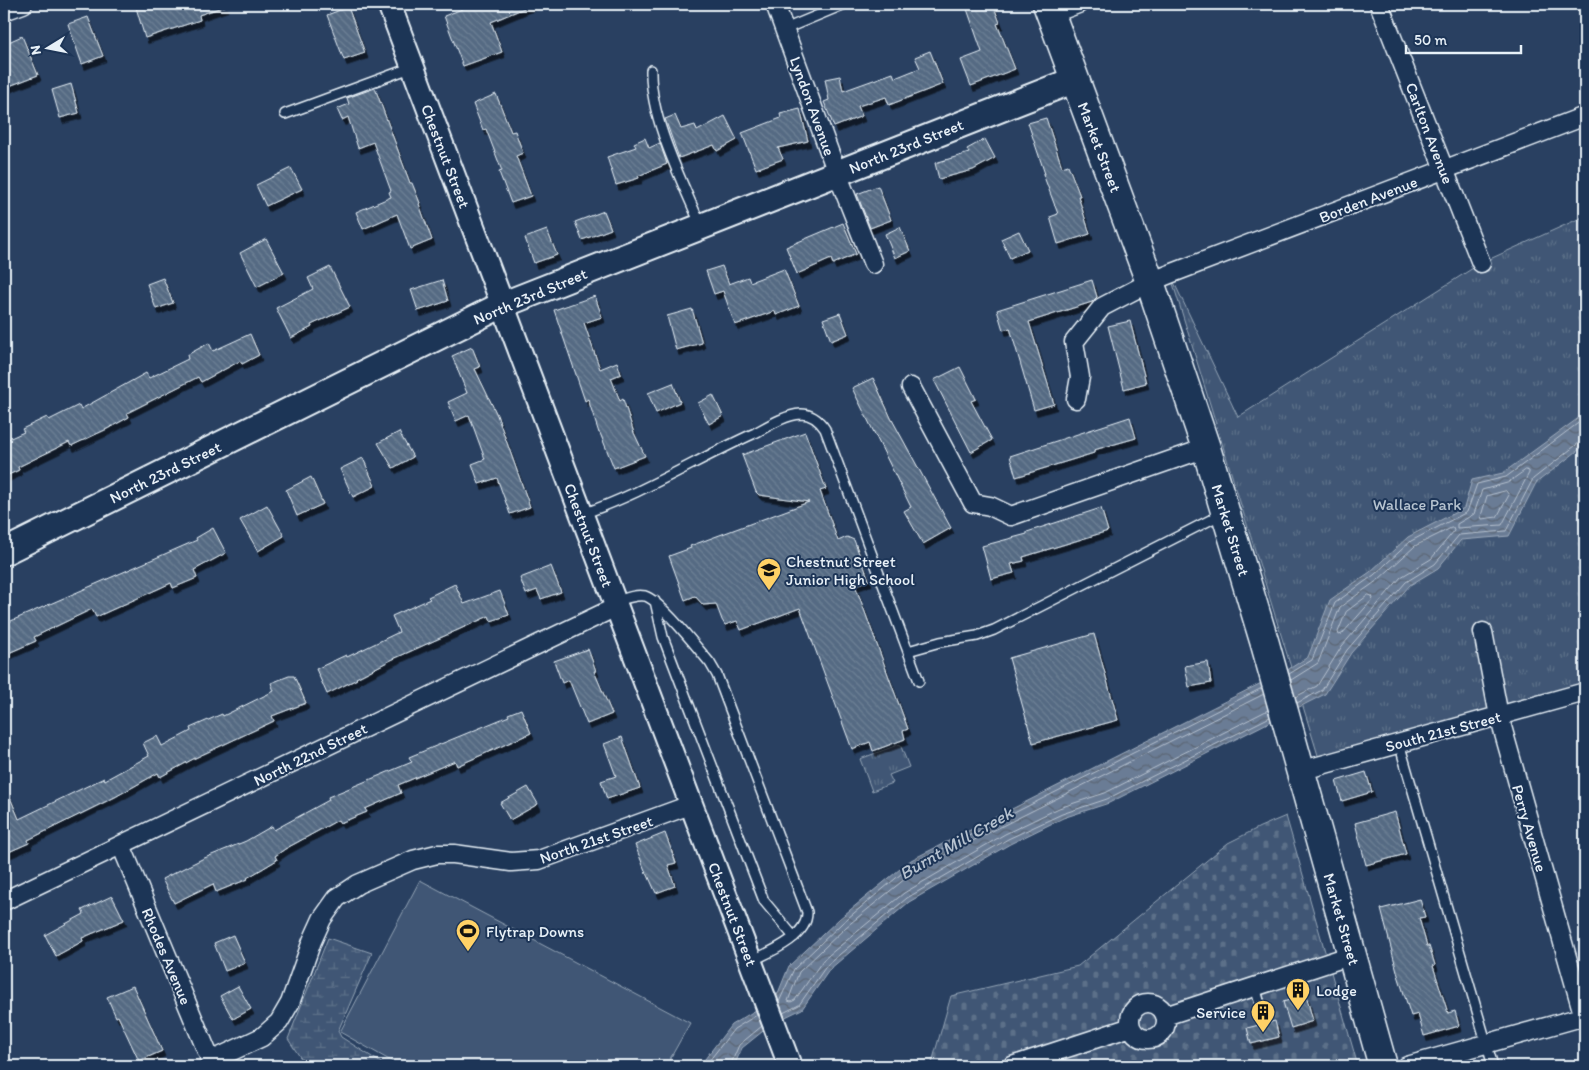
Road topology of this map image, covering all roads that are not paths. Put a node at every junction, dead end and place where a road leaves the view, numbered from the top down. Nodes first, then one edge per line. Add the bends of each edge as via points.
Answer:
1 (23, 4) edge
2 (389, 4) edge
3 (775, 4) edge
4 (845, 4) edge
5 (1078, 4) edge
6 (1379, 4) edge
7 (1049, 9) edge
8 (4, 11) edge
9 (784, 29) junction
10 (413, 67) junction
11 (651, 70) dead end
12 (1074, 80) junction
13 (285, 114) dead end
14 (1585, 116) edge
15 (1444, 170) junction
16 (837, 173) junction
17 (702, 226) junction
18 (1481, 263) dead end
19 (873, 264) dead end
20 (1150, 282) junction
21 (502, 305) junction
22 (911, 387) dead end
23 (1076, 399) dead end
24 (1206, 448) junction
25 (1226, 512) junction
26 (581, 514) junction
27 (4, 552) edge
28 (655, 601) junction
29 (615, 605) junction
30 (1483, 632) dead end
31 (908, 651) junction
32 (919, 681) dead end
33 (1585, 692) edge
34 (1499, 716) junction
35 (1399, 743) junction
36 (1300, 771) junction
37 (690, 805) junction
38 (121, 845) junction
39 (4, 901) edge
40 (794, 937) junction
41 (1352, 956) junction
42 (751, 961) junction
43 (1255, 987) junction
44 (1263, 1014) dead end
45 (1165, 1016) junction
46 (1585, 1018) edge
47 (1131, 1027) junction
48 (1487, 1044) junction
49 (787, 1056) edge
50 (212, 1064) edge
51 (1012, 1066) edge
52 (1383, 1066) edge
53 (1407, 1066) edge
54 (1493, 1066) edge

1 - 8 street
2 - 10 street, Chestnut Street
3 - 9 street, Lyndon Avenue
4 - 9 lane
5 - 7 street
6 - 15 street, Carlton Avenue
7 - 12 main road, Market Street
9 - 16 street, Lyndon Avenue
10 - 13 lane
10 - 21 street, Chestnut Street
11 - 17 lane via 659,118
12 - 16 main road, North 23rd Street
12 - 20 main road, Market Street
14 - 15 street, Borden Avenue
15 - 18 street, Carlton Avenue
15 - 20 street, Borden Avenue
16 - 17 main road, North 23rd Street
16 - 19 street, Lyndon Avenue
17 - 21 main road, North 23rd Street
20 - 23 street, Borden Avenue via 1102,307 1074,342 1080,377
20 - 24 main road, Market Street
21 - 26 street, Chestnut Street
21 - 27 main road, North 23rd Street
22 - 24 street via 973,504 990,506 1012,516
24 - 25 main road, Market Street
25 - 31 lane via 994,630
25 - 36 main road, Market Street
26 - 29 street, Chestnut Street
26 - 31 lane via 606,506 790,417 810,416 825,429
28 - 29 lane via 634,596
28 - 40 lane via 663,637 764,901
28 - 40 lane via 717,675 807,912 808,919
29 - 37 street, Chestnut Street
29 - 38 street, North 22nd Street
30 - 34 street, Perry Avenue
31 - 32 lane
33 - 34 street, South 21st Street
34 - 35 street, South 21st Street
34 - 46 street, Perry Avenue
35 - 36 street, South 21st Street
35 - 48 lane
36 - 41 main road, Market Street
37 - 42 street, Chestnut Street
37 - 50 street, North 21st Street via 539,860 511,862 437,854 413,860 358,884 337,898 322,919 290,1003 279,1022 262,1037
38 - 39 street, North 22nd Street
38 - 50 street, Rhodes Avenue
40 - 42 lane
41 - 43 street
41 - 52 main road, Market Street
42 - 49 street, Chestnut Street
43 - 44 lane
43 - 45 street
45 - 47 street via 1165,1027 1154,1038 1142,1038
45 - 47 street via 1157,1006 1146,1004 1131,1015
46 - 48 street
47 - 51 street
48 - 53 street
48 - 54 lane

